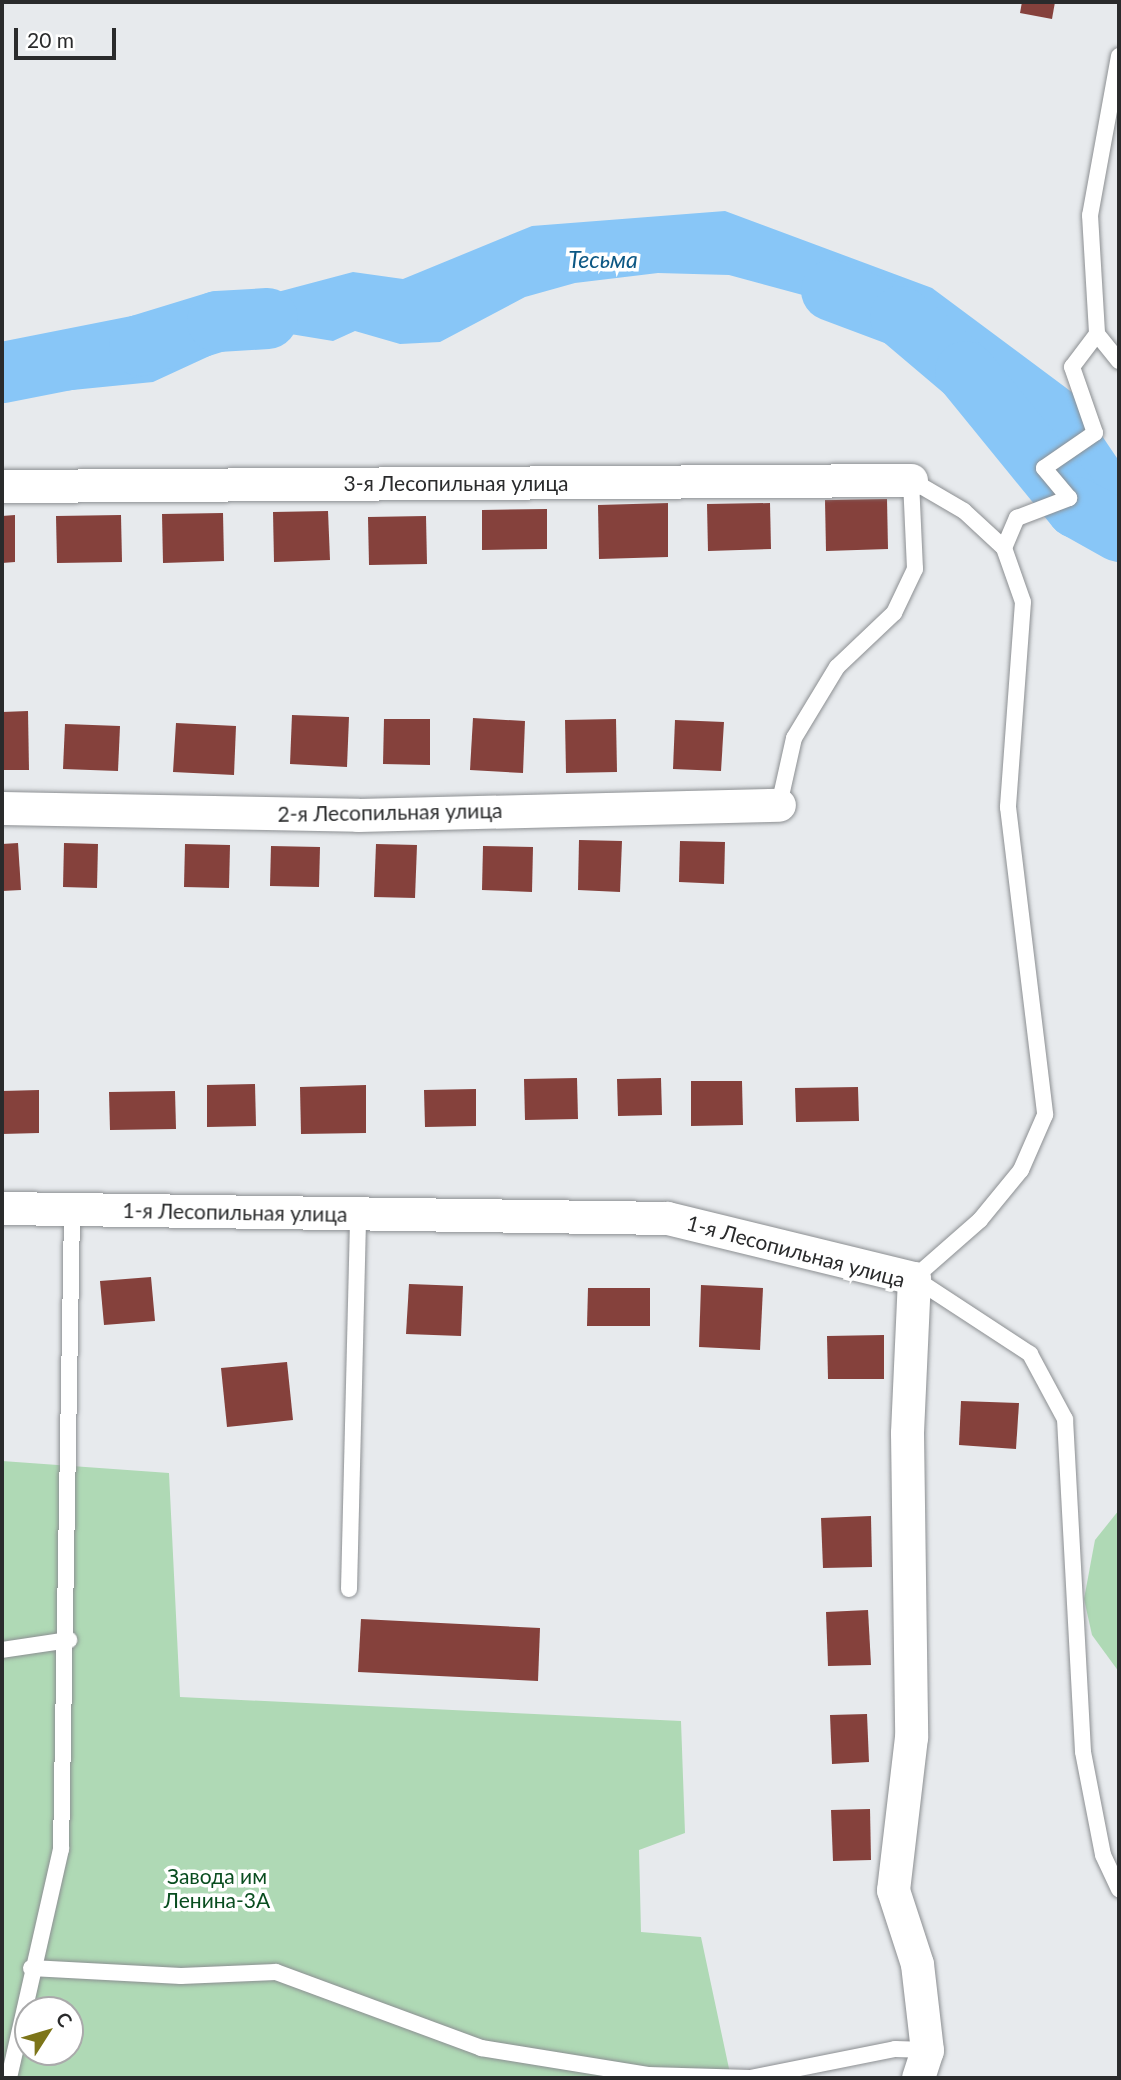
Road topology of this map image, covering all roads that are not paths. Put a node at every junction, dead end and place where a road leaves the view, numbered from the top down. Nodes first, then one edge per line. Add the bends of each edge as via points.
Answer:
1 (1119, 56) edge
2 (1097, 334) junction
3 (1119, 361) edge
4 (911, 480) junction
5 (2, 486) edge
6 (1004, 548) junction
7 (779, 805) joint
8 (2, 808) edge
9 (2, 1208) edge
10 (72, 1210) junction
11 (358, 1213) junction
12 (914, 1278) junction
13 (349, 1589) dead end
14 (69, 1640) junction
15 (2, 1650) edge
16 (1119, 1889) edge
17 (31, 1968) junction
18 (923, 2064) edge
19 (594, 2072) edge
20 (9, 2078) edge

1 - 2 lane via 1090,215
2 - 3 lane
2 - 6 lane via 1072,367 1095,433 1044,468 1069,498 1017,519
4 - 5 street, 3-я Лесопильная улица
4 - 6 lane via 964,511
4 - 7 lane via 915,569 894,613 836,667 794,738
6 - 12 lane via 1023,602 1008,807 1045,1115 1021,1170 980,1220
7 - 8 street, 2-я Лесопильная улица via 358,815
9 - 10 street, 1-я Лесопильная улица
10 - 11 street, 1-я Лесопильная улица
10 - 14 lane
11 - 12 street, 1-я Лесопильная улица via 667,1218
11 - 13 lane
12 - 16 lane via 1030,1354 1065,1419 1083,1752 1103,1855
12 - 18 street, 1-я Лесопильная улица via 907,1433 911,1737 893,1890 917,1964
14 - 15 lane
14 - 17 lane via 61,1849
17 - 19 lane via 181,1976 275,1972 481,2048
17 - 20 lane
18 - 19 lane via 895,2049 750,2078

